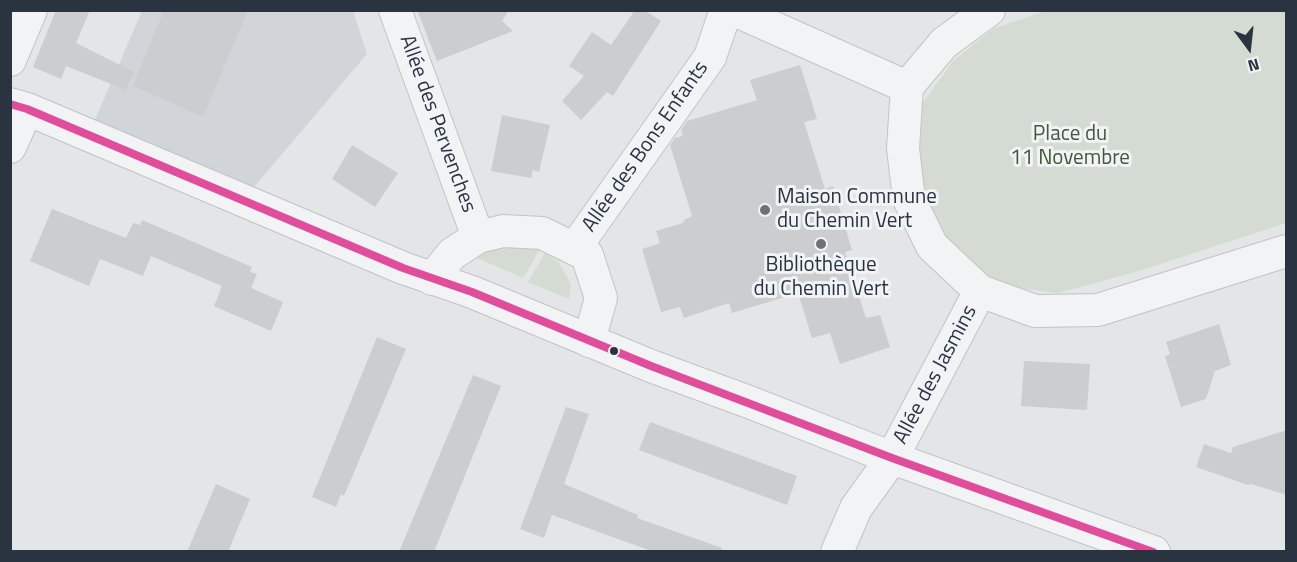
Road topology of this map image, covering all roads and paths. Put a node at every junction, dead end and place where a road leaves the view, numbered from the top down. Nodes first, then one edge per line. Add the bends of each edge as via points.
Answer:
1 (31, 10) edge
2 (395, 10) edge
3 (726, 10) edge
4 (734, 10) edge
5 (989, 10) edge
6 (10, 60) edge
7 (907, 87) junction
8 (19, 106) edge
9 (10, 147) edge
10 (478, 237) junction
11 (575, 248) junction
12 (1287, 251) edge
13 (432, 279) junction
14 (980, 291) junction
15 (590, 341) junction
16 (892, 458) junction
17 (837, 552) edge
18 (1154, 552) edge

1 - 6 street
2 - 10 street, Allée des Pervenches
3 - 11 street, Allée des Bons Enfants via 710,57
4 - 7 street
5 - 7 street via 944,43
7 - 14 street via 903,148 909,199 932,246
8 - 9 street
8 - 13 street
10 - 11 street via 503,231 542,233
10 - 13 street via 452,254
11 - 15 street via 587,255 601,298
12 - 14 street via 1098,310 1035,311
13 - 15 street
14 - 16 street, Allée des Jasmins
15 - 16 street
16 - 17 street, Allée des Jasmins via 856,507
16 - 18 street

